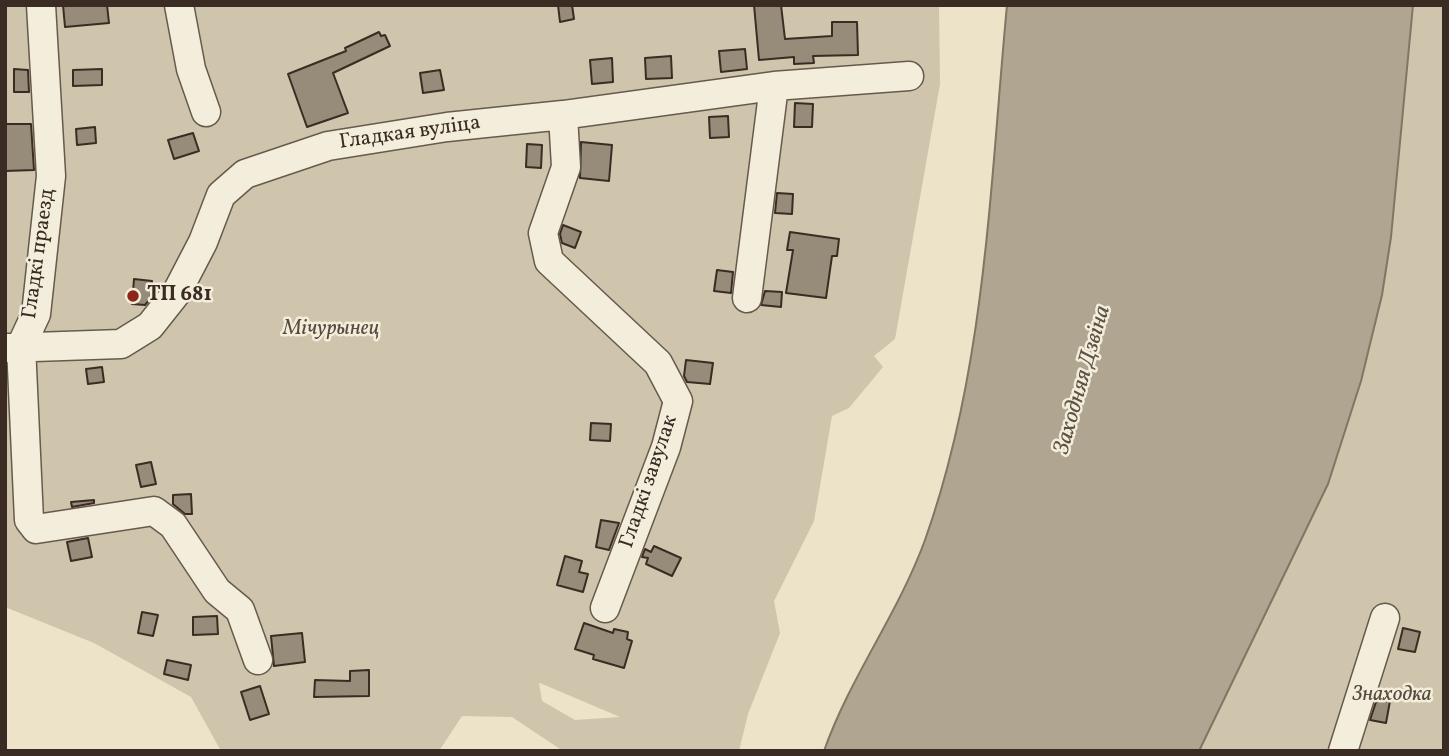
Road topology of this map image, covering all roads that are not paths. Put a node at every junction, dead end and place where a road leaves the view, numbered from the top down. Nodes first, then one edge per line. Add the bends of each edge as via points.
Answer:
1 (41, 5) edge
2 (179, 5) edge
3 (909, 76) dead end
4 (774, 86) junction
5 (206, 112) dead end
6 (563, 115) junction
7 (747, 299) dead end
8 (13, 347) edge
9 (605, 608) dead end
10 (1385, 618) dead end
11 (258, 660) dead end
12 (1343, 751) edge

1 - 8 lane, Гладкі праезд via 51,176 36,314
2 - 5 lane via 191,69
3 - 4 lane, Гладкая вуліца
4 - 6 lane, Гладкая вуліца
4 - 7 lane
6 - 8 lane, Гладкая вуліца via 328,146 246,174 221,195 177,292 150,326 121,344
6 - 9 lane, Гладкі завулак via 565,167 543,233 550,261 658,363 678,401 666,447
8 - 11 lane, Гладкі праезд via 29,520 36,529 155,511 173,525 218,591 240,610
10 - 12 lane

